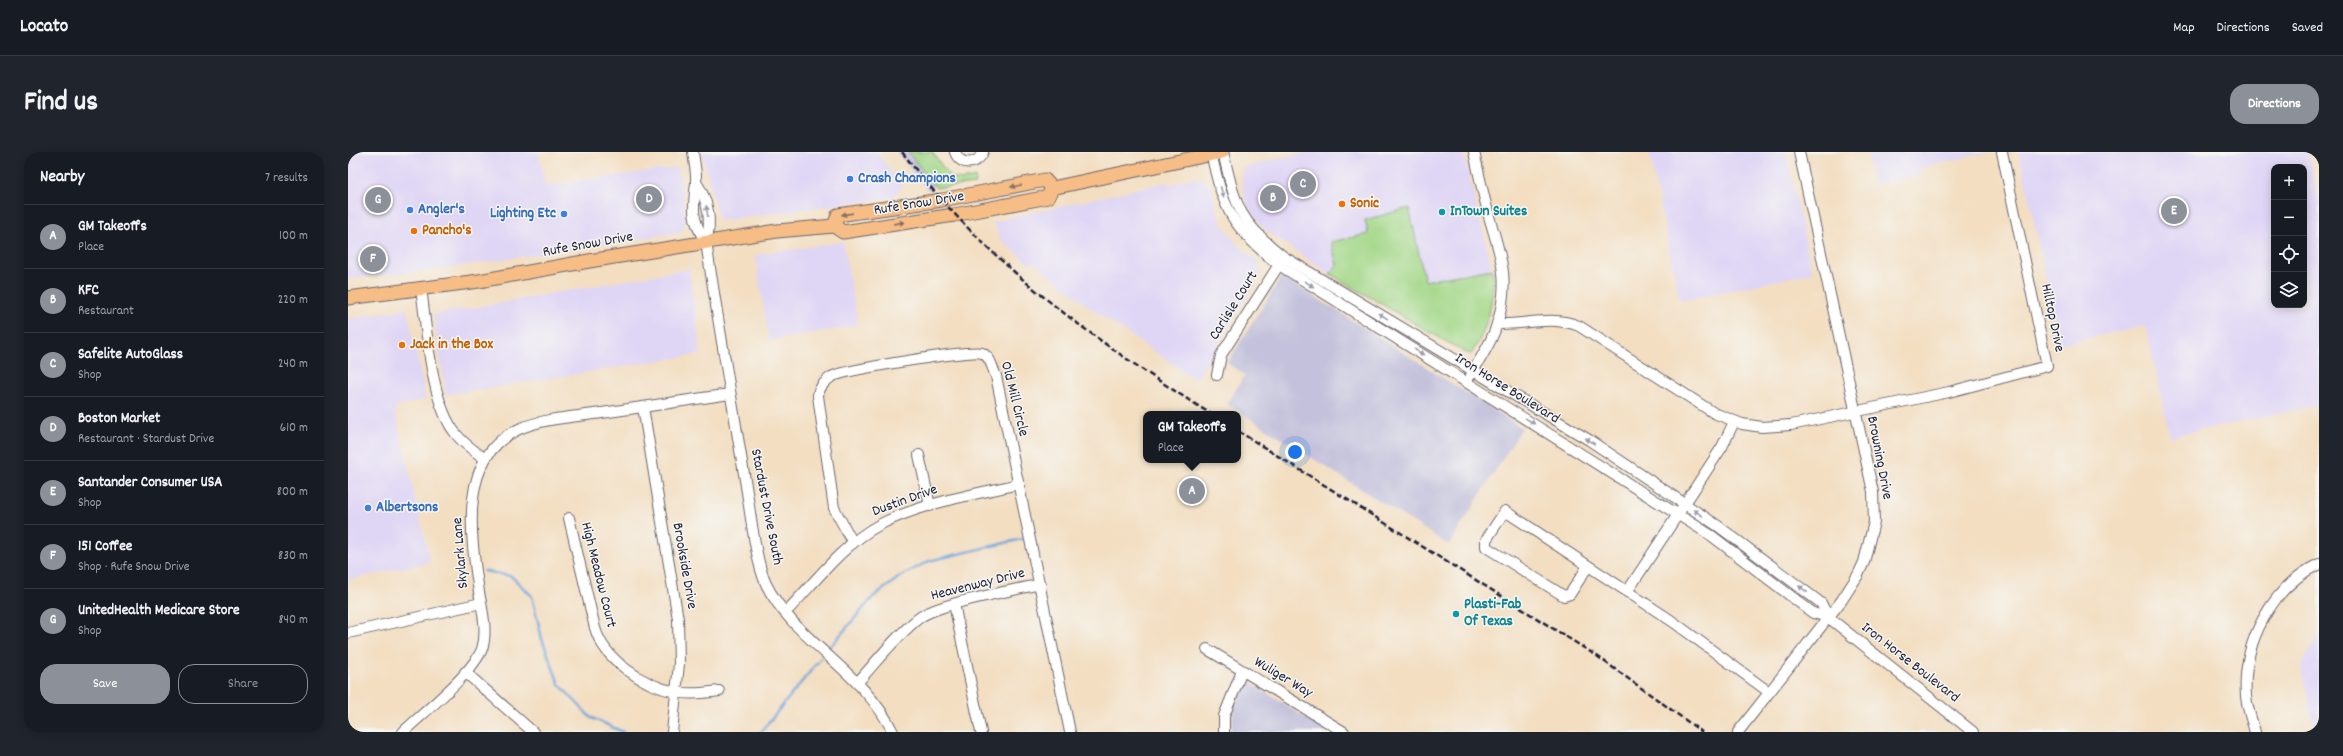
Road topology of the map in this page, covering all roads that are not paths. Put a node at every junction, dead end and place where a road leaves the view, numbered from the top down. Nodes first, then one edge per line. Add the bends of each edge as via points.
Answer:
1 (693, 152) edge
2 (955, 152) edge
3 (982, 152) edge
4 (1474, 152) edge
5 (1799, 152) edge
6 (2002, 152) edge
7 (1217, 153) edge
8 (1052, 188) junction
9 (834, 226) junction
10 (706, 242) junction
11 (1281, 261) junction
12 (421, 288) junction
13 (348, 298) edge
14 (1497, 324) junction
15 (1474, 370) junction
16 (1217, 375) dead end
17 (1467, 382) junction
18 (730, 394) junction
19 (643, 407) junction
20 (1854, 412) junction
21 (1734, 422) junction
22 (919, 455) dead end
23 (484, 458) junction
24 (1018, 484) junction
25 (1684, 504) junction
26 (930, 506) junction
27 (1676, 513) junction
28 (569, 518) dead end
29 (853, 543) junction
30 (2319, 564) edge
31 (1588, 566) junction
32 (1040, 584) junction
33 (1627, 592) junction
34 (481, 603) junction
35 (954, 604) junction
36 (786, 612) junction
37 (1828, 617) junction
38 (348, 633) edge
39 (1207, 649) dead end
40 (1242, 671) junction
41 (465, 672) junction
42 (857, 683) junction
43 (719, 691) dead end
44 (676, 692) junction
45 (1769, 692) junction
46 (403, 732) edge
47 (533, 732) edge
48 (672, 732) edge
49 (893, 732) edge
50 (980, 732) edge
51 (1070, 732) edge
52 (1224, 732) edge
53 (1344, 732) edge
54 (1738, 732) edge
55 (1973, 732) edge
56 (2255, 732) edge

1 - 10 street via 696,228
2 - 3 street via 961,161 969,163 977,160
4 - 14 street via 1488,213 1503,262 1504,294
5 - 20 street, Browning Drive
6 - 20 street, Hilltop Drive via 2047,366 1951,392
7 - 8 main road, Rufe Snow Drive
7 - 11 street, Iron Horse Boulevard via 1226,206 1231,216 1240,231
9 -> 8 main road, Rufe Snow Drive via 843,232 968,213 1048,197
8 -> 9 main road, Rufe Snow Drive via 1044,180 942,200 838,215
9 - 10 main road, Rufe Snow Drive via 777,231
10 - 12 main road, Rufe Snow Drive via 479,282
10 - 18 street, Stardust Drive South
15 -> 11 street, Iron Horse Boulevard
11 - 16 street, Carlisle Court via 1221,355
11 -> 17 street, Iron Horse Boulevard
12 - 13 main road, Rufe Snow Drive
12 - 23 street via 441,407 456,434
14 - 15 street via 1491,342
14 - 21 street via 1516,325 1551,320 1579,326 1714,414
15 - 17 street
25 -> 15 street, Iron Horse Boulevard via 1589,440
17 -> 27 street, Iron Horse Boulevard
18 - 19 street, Skylark Lane
18 - 36 street, Stardust Drive South via 762,571 766,584
19 - 23 street, Skylark Lane via 533,424 505,436
19 - 44 street, Brookside Drive via 678,619 679,664
20 - 21 street via 1782,426 1762,427
20 - 37 street, Browning Drive via 1873,492 1874,522 1858,575
21 - 25 street via 1722,447
22 - 26 street
23 - 34 street, Skylark Lane via 476,480 471,518 474,561
24 - 26 street, Dustin Drive
24 - 29 street, Old Mill Circle via 996,376 988,357 981,352 940,356 832,377 823,384 818,396 834,508
24 - 32 street, Old Mill Circle
25 - 27 street
37 -> 25 street, Iron Horse Boulevard via 1821,603
26 - 29 street, Dustin Drive via 878,526
27 - 33 street
27 - 37 street, Iron Horse Boulevard via 1712,536 1813,613
28 - 44 street, High Meadow Court via 598,638 606,651 623,666 655,684
29 - 36 street, Dustin Drive
30 - 56 street via 2294,580 2279,596 2253,640 2248,659 2246,691
31 - 31 street via 1505,511 1486,540 1486,547 1564,596 1570,594
31 - 33 street
32 - 35 street, Heavenway Drive
32 - 51 street, Old Mill Circle
33 - 45 street
34 - 38 street
34 - 41 street, Skylark Lane via 484,635 482,647
35 - 42 street, Heavenway Drive via 919,618
35 - 50 street
36 - 42 street, Stardust Drive South
37 - 45 street, Browning Drive
37 - 55 street, Iron Horse Boulevard
39 - 40 street, Wuliger Way
40 - 52 street via 1224,716
40 - 53 street, Wuliger Way
41 - 46 street, Skylark Lane
41 - 47 street
42 - 49 street, Stardust Drive South via 879,707
43 - 44 street, High Meadow Court
44 - 48 street, Brookside Drive
45 - 54 street, Browning Drive

